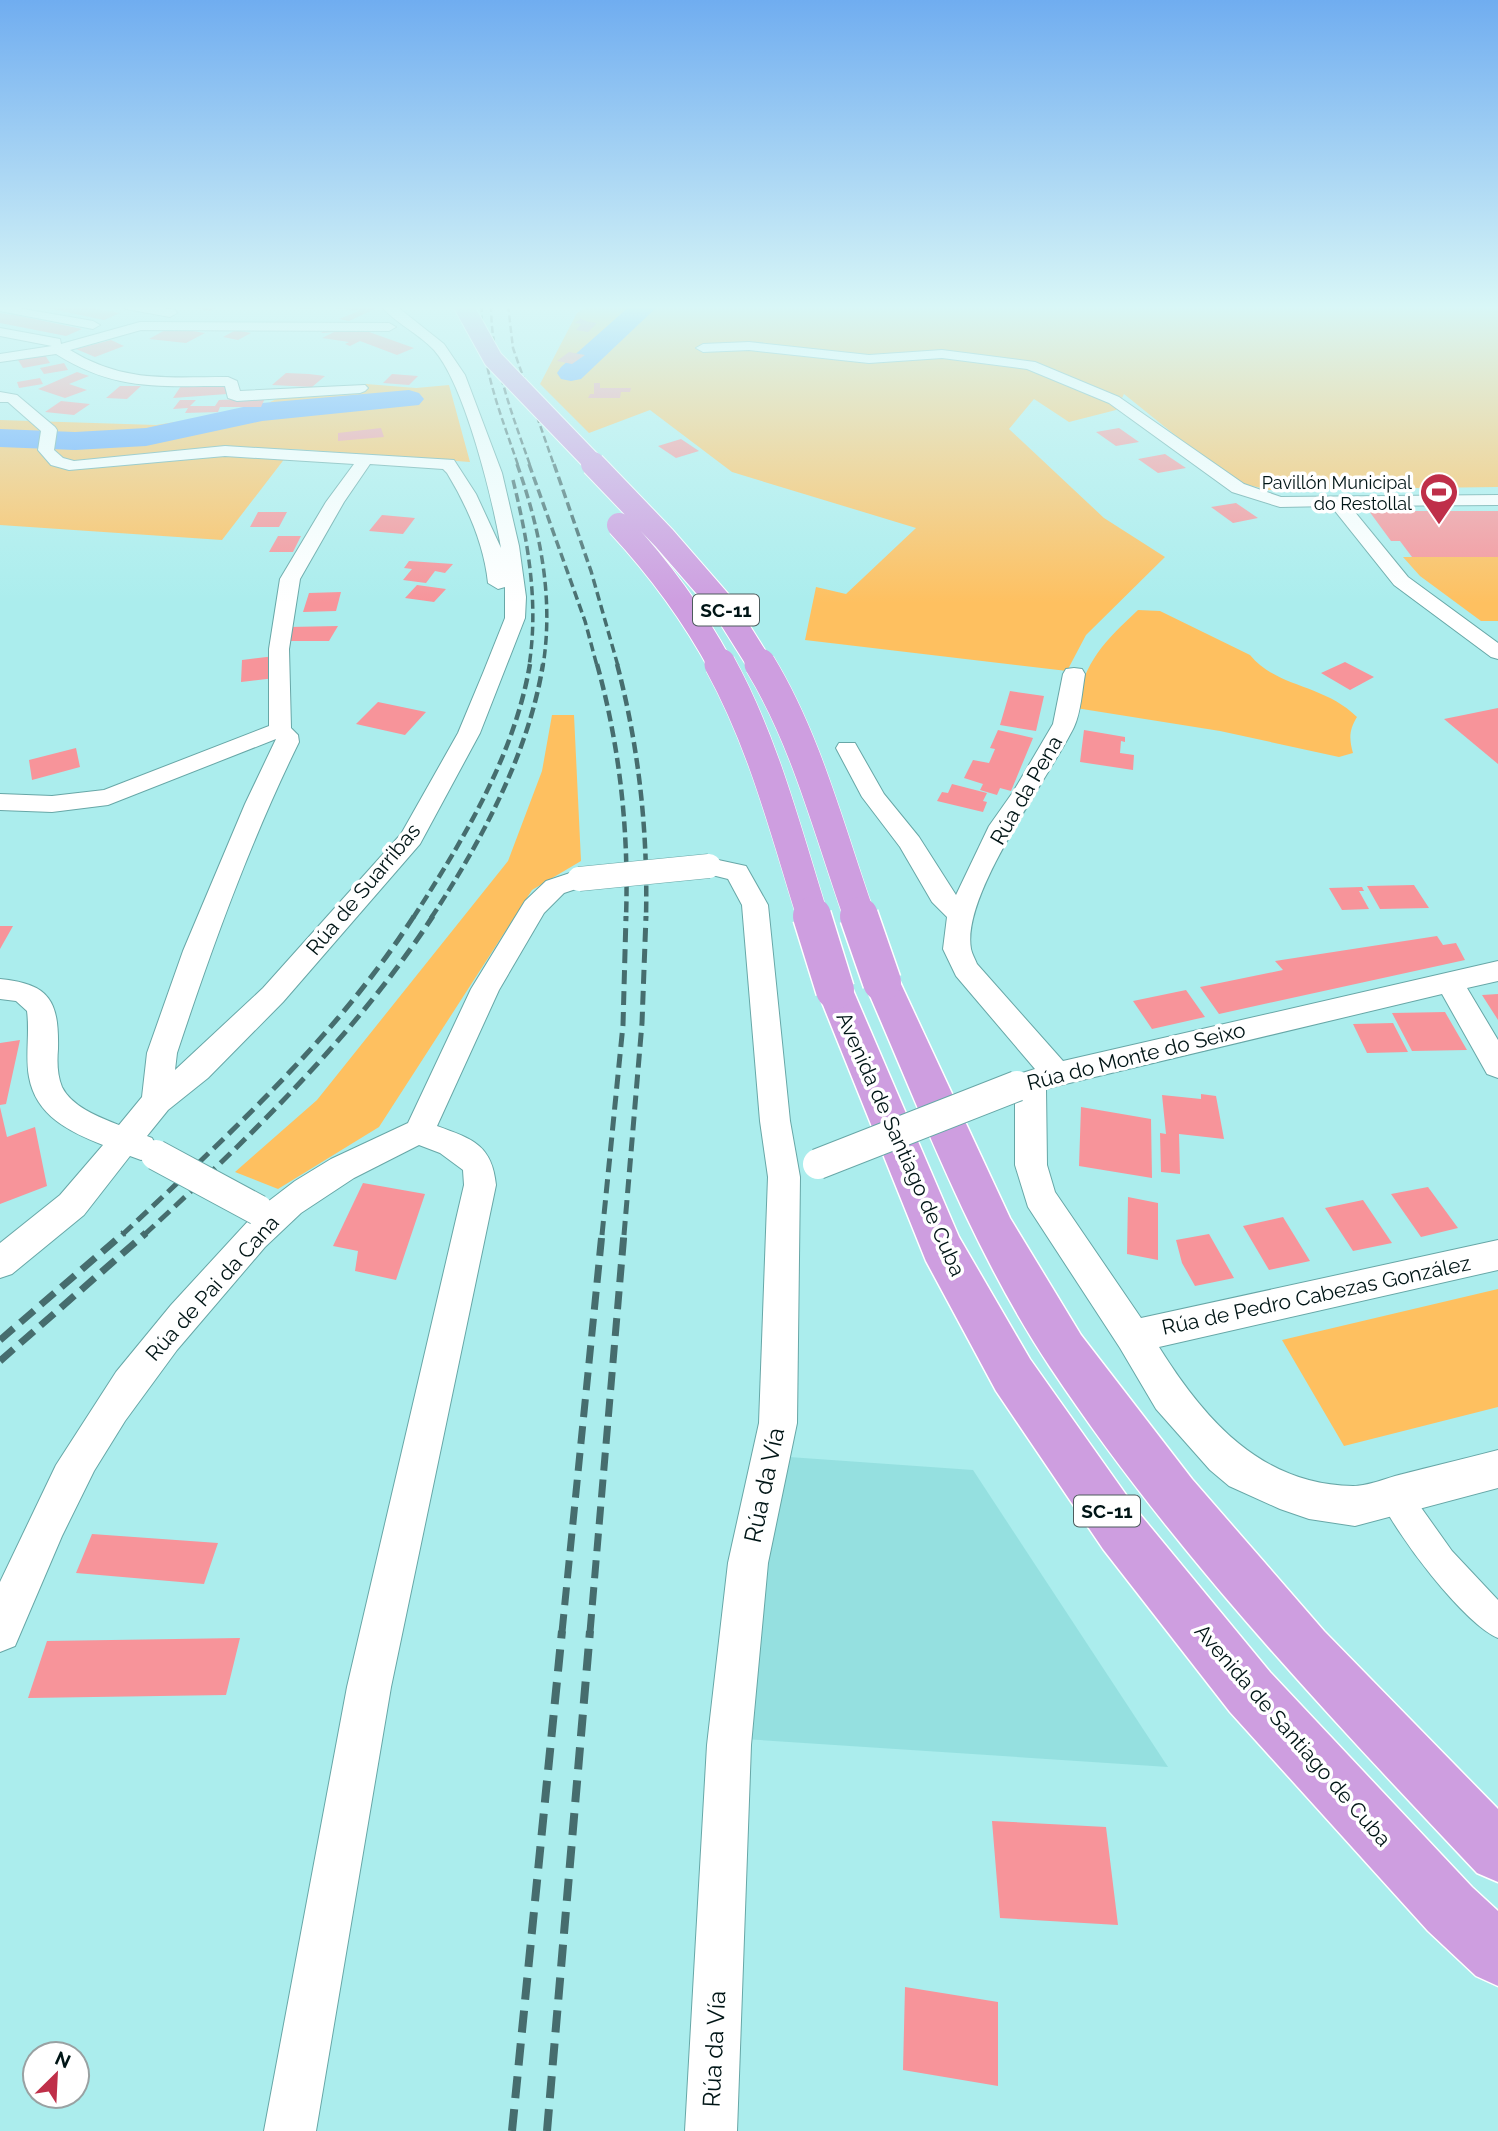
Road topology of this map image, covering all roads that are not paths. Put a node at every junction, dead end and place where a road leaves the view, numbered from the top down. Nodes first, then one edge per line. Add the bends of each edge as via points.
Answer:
1 (18, 404) edge
2 (469, 404) edge
3 (504, 404) edge
4 (537, 404) edge
5 (1120, 404) edge
6 (364, 461) junction
7 (1498, 500) edge
8 (1336, 501) junction
9 (1459, 624) junction
10 (1498, 625) edge
11 (509, 634) junction
12 (1495, 648) edge
13 (1074, 674) dead end
14 (280, 730) junction
15 (848, 748) dead end
16 (0, 802) edge
17 (960, 914) junction
18 (1498, 971) edge
19 (1449, 983) junction
20 (0, 989) edge
21 (1498, 1066) edge
22 (1035, 1080) junction
23 (157, 1101) junction
24 (419, 1132) junction
25 (126, 1140) junction
26 (801, 1170) junction
27 (265, 1214) junction
28 (1498, 1255) edge
29 (0, 1263) edge
30 (1133, 1336) junction
31 (1498, 1469) edge
32 (1394, 1496) junction
33 (1498, 1622) edge
34 (0, 1631) edge
35 (1498, 1852) edge
36 (1498, 1954) edge
37 (290, 2131) edge
38 (711, 2131) edge

1 - 6 street via 47,436 46,450 52,459 74,466 225,451
2 - 11 street, Rúa de Suarribas via 493,473 510,546 516,597
3 - 36 highway, Avenida de Santiago de Cuba / SC-11, bridge via 637,544 704,635 736,691 762,754 835,990 942,1247 1013,1375 1121,1531 1250,1692 1450,1909
4 - 35 highway, SC-11, bridge via 724,607 773,686 801,750 882,982 994,1230 1065,1350 1174,1497 1305,1650
5 - 8 street via 1238,488 1280,502
6 - 11 street via 439,462 453,467 495,561 502,622
6 - 14 street via 290,579 279,649
7 - 8 street
8 - 9 street via 1401,581
9 - 10 street
9 - 12 street
11 - 23 street, Rúa de Suarribas via 470,733 411,838 274,995 197,1070
13 - 17 street, Rúa da Pena via 1064,724 1001,826
14 - 16 street via 108,797 52,804
14 - 23 street via 288,742 257,804 197,950 162,1053
15 - 17 street via 874,797 911,843 941,896
17 - 22 street, Rúa da Pena via 957,949 966,969
18 - 19 street, Rúa do Monte do Seixo
19 - 21 street
19 - 22 street, Rúa do Monte do Seixo
20 - 25 street via 24,991 40,1003 43,1077 50,1094 87,1127
22 - 26 street, Rúa do Monte do Seixo, bridge
22 - 30 street via 1029,1141 1037,1190
23 - 25 street, Rúa de Suarribas
24 - 26 street, Rúa da Vía, bridge via 485,989 534,907 555,887 579,879 709,866 737,872 755,905 775,1121
24 - 27 street, Rúa de Pai da Cana via 375,1149
24 - 37 street via 451,1144 478,1164 480,1185 369,1687
25 - 27 street, bridge
25 - 29 street, Rúa de Suarribas via 72,1205
26 - 38 street, Rúa da Vía via 778,1423 748,1563 730,1732
27 - 34 street, Rúa de Pai da Cana via 122,1392 48,1519
28 - 30 street, Rúa de Pedro Cabezas González
30 - 32 street via 1169,1396 1233,1465 1280,1490 1309,1499 1355,1506
31 - 32 street
32 - 33 street via 1418,1534

